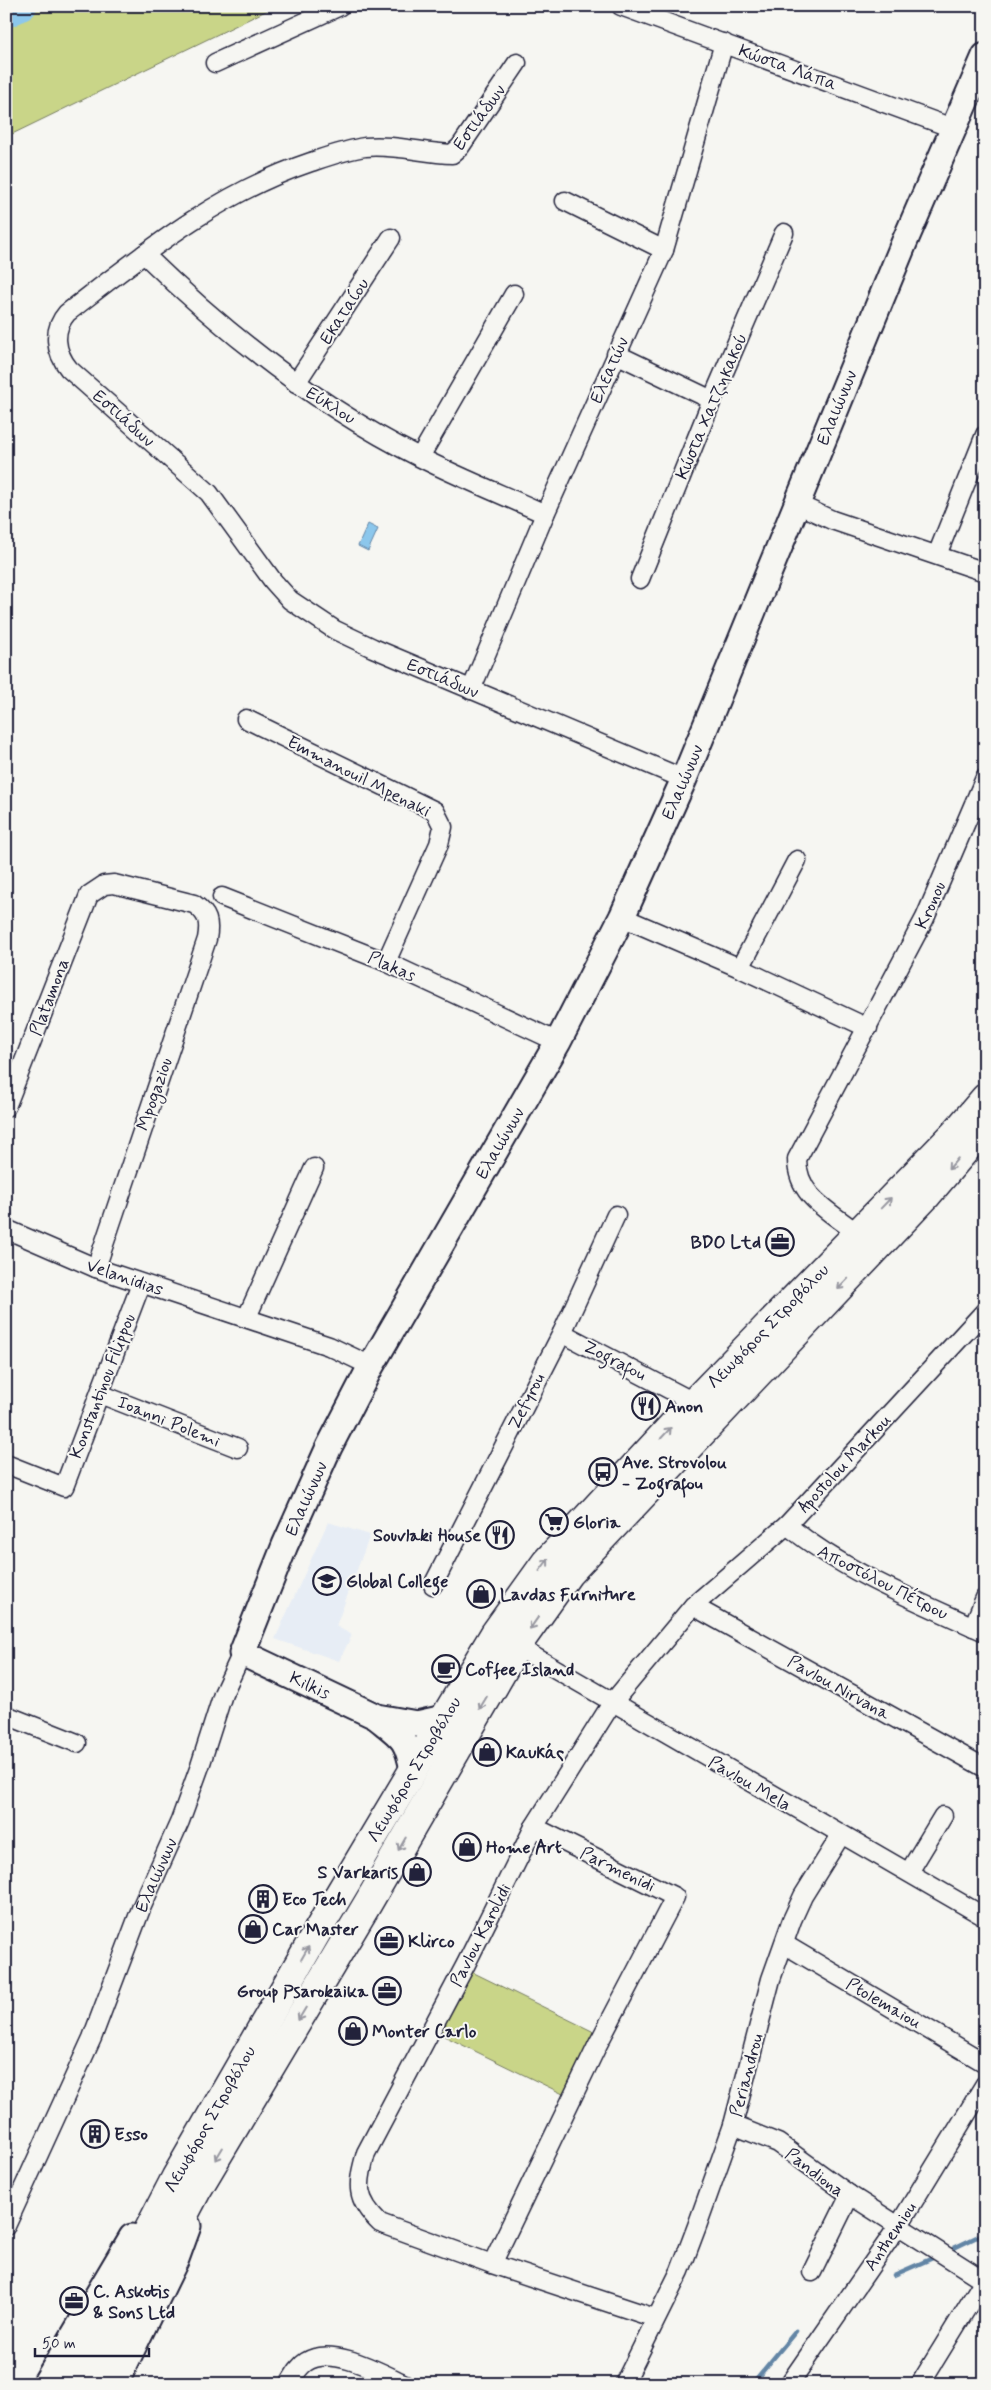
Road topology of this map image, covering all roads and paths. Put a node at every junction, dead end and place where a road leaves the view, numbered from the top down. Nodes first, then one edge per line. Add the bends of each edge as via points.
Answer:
1 (340, 6) edge
2 (622, 6) edge
3 (640, 9) edge
4 (724, 43) junction
5 (985, 56) edge
6 (215, 63) dead end
7 (517, 63) dead end
8 (955, 129) junction
9 (565, 201) dead end
10 (784, 233) dead end
11 (391, 238) dead end
12 (664, 250) junction
13 (144, 254) junction
14 (514, 294) dead end
15 (616, 354) junction
16 (296, 383) junction
17 (712, 400) junction
18 (985, 435) edge
19 (420, 457) junction
20 (797, 504) junction
21 (545, 514) junction
22 (937, 555) junction
23 (985, 572) edge
24 (640, 579) dead end
25 (471, 690) junction
26 (246, 718) dead end
27 (684, 778) junction
28 (985, 778) edge
29 (797, 860) dead end
30 (222, 897) dead end
31 (622, 917) junction
32 (208, 919) joint
33 (386, 962) junction
34 (740, 968) junction
35 (868, 1028) junction
36 (558, 1042) junction
37 (12, 1078) edge
38 (985, 1098) edge
39 (6, 1107) edge
40 (985, 1127) edge
41 (314, 1168) dead end
42 (616, 1215) dead end
43 (6, 1229) edge
44 (857, 1233) junction
45 (96, 1268) junction
46 (141, 1284) junction
47 (985, 1311) edge
48 (246, 1317) junction
49 (562, 1333) junction
50 (371, 1366) junction
51 (100, 1394) junction
52 (706, 1409) junction
53 (238, 1448) dead end
54 (6, 1464) edge
55 (786, 1525) junction
56 (433, 1585) dead end
57 (985, 1598) edge
58 (693, 1606) junction
59 (979, 1629) edge
60 (506, 1640) junction
61 (242, 1652) junction
62 (612, 1703) junction
63 (6, 1714) edge
64 (377, 1717) junction
65 (444, 1718) junction
66 (77, 1743) dead end
67 (985, 1768) edge
68 (413, 1770) junction
69 (943, 1816) dead end
70 (534, 1827) junction
71 (841, 1835) junction
72 (909, 1872) junction
73 (985, 1917) edge
74 (784, 1944) junction
75 (985, 2063) edge
76 (985, 2084) edge
77 (733, 2124) junction
78 (187, 2184) junction
79 (850, 2195) junction
80 (899, 2225) junction
81 (6, 2226) edge
82 (492, 2264) junction
83 (812, 2272) dead end
84 (984, 2280) edge
85 (655, 2318) junction
86 (45, 2384) edge
87 (69, 2384) edge
88 (95, 2384) edge
89 (115, 2384) edge
90 (289, 2384) edge
91 (405, 2384) edge
92 (624, 2384) edge
93 (788, 2384) edge
94 (920, 2384) edge

1 - 6 street
2 - 3 street, Κώστα Λάπα
3 - 4 street, Κώστα Λάπα
4 - 8 street, Κώστα Λάπα
4 - 12 street, Ελεατών
5 - 8 main road, Ελαιώνων
7 - 13 street, Εστιάδων via 452,154 386,147 346,151 290,169 197,216
8 - 20 main road, Ελαιώνων via 904,243
9 - 12 street
10 - 17 street, Κώστα Χατζηκακού
11 - 16 street, Εκαταίου
12 - 15 street, Ελεατών
13 - 16 street, Εύκλου via 187,296
13 - 25 street, Εστιάδων via 67,313 60,322 56,341 64,363 209,493 290,600 335,630
14 - 19 street
15 - 17 street
15 - 21 street, Ελεατών
16 - 19 street, Εύκλου
17 - 24 street, Κώστα Χατζηκακού
18 - 22 street
19 - 21 street, Εύκλου
20 - 22 street via 832,520
20 - 27 main road, Ελαιώνων
21 - 25 street, Ελεατών
22 - 23 street
25 - 27 street, Εστιάδων
26 - 33 street, Emmanouil Mpenaki via 435,812 443,827 439,844
27 - 31 main road, Ελαιώνων
28 - 35 street, Kronou via 925,918
29 - 34 street
30 - 33 street, Plakas
31 - 34 street
31 - 36 main road, Ελαιώνων
32 - 37 street, Platamona via 203,910 184,901 114,884 96,889 89,895
32 - 45 street, Mpogaziou via 207,939
33 - 36 street, Plakas
34 - 35 street
35 - 44 street, Kronou via 797,1159 797,1170 806,1193
36 - 50 main road, Ελαιώνων
37 - 39 street, Platamona
44 -> 38 main road, Λεωφόρος Στροβόλου
40 -> 52 main road, Λεωφόρος Στροβόλου via 928,1194
41 - 48 street
42 - 49 street, Zefyrou
43 - 45 street, Velanidias
44 - 52 main road, Λεωφόρος Στροβόλου
45 - 46 street, Velanidias
46 - 48 street, Velanidias
46 - 51 street, Konstantinou Filippou
47 - 55 street, Apostolou Markou
48 - 50 street, Velanidias via 329,1346
49 - 52 street, Zografou
49 - 56 street, Zefyrou
50 - 61 main road, Ελαιώνων via 288,1537
51 - 53 street, Ioanni Polemi
51 - 54 street, Konstantinou Filippou via 64,1487
52 - 60 main road, Λεωφόρος Στροβόλου via 546,1562
55 - 58 street, Apostolou Markou
55 - 59 street, Αποστόλου Πέτρου via 842,1564
57 - 59 street
58 - 62 street, Pavlou Karolidi
58 - 67 street, Pavlou Nirvana
60 - 62 street, Pavlou Mela
60 - 65 main road, Λεωφόρος Στροβόλου
60 -> 78 main road, Λεωφόρος Στροβόλου via 368,1903
61 - 64 main road, Kilkis
61 - 81 street, Ελαιώνων via 223,1694 194,1784 142,1906 92,2038
62 - 70 street, Pavlou Karolidi
62 - 71 street, Pavlou Mela
63 - 66 street
64 - 65 main road, Kilkis via 417,1724
64 - 68 main road, Kilkis via 402,1736
65 - 68 main road, Λεωφόρος Στροβόλου
78 -> 68 main road, Λεωφόρος Στροβόλου
69 - 72 street
70 - 82 street, Pavlou Karolidi via 366,2153 360,2182 360,2194 366,2209 380,2223
70 - 82 street, Parmenidi via 675,1897 598,2044
71 - 72 street, Pavlou Mela
71 - 74 street, Periandrou via 803,1896
72 - 73 street, Pavlou Mela
74 - 75 street, Ptolemaiou
74 - 77 street, Periandrou via 771,1979
76 - 80 street, Anthemiou
77 - 79 street, Pandiona via 778,2143
77 - 85 street, Periandrou via 680,2271
78 - 86 main road via 147,2212
78 - 87 main road, Λεωφόρος Στροβόλου
78 - 88 main road, Λεωφόρος Στροβόλου
78 - 89 main road via 185,2236
79 - 80 street
79 - 83 street, Pandiona
80 - 84 street
80 - 93 street, Anthemiou
82 - 85 street
84 - 94 street
85 - 92 street, Periandrou
90 - 91 street via 304,2363 315,2357 328,2356 340,2357

